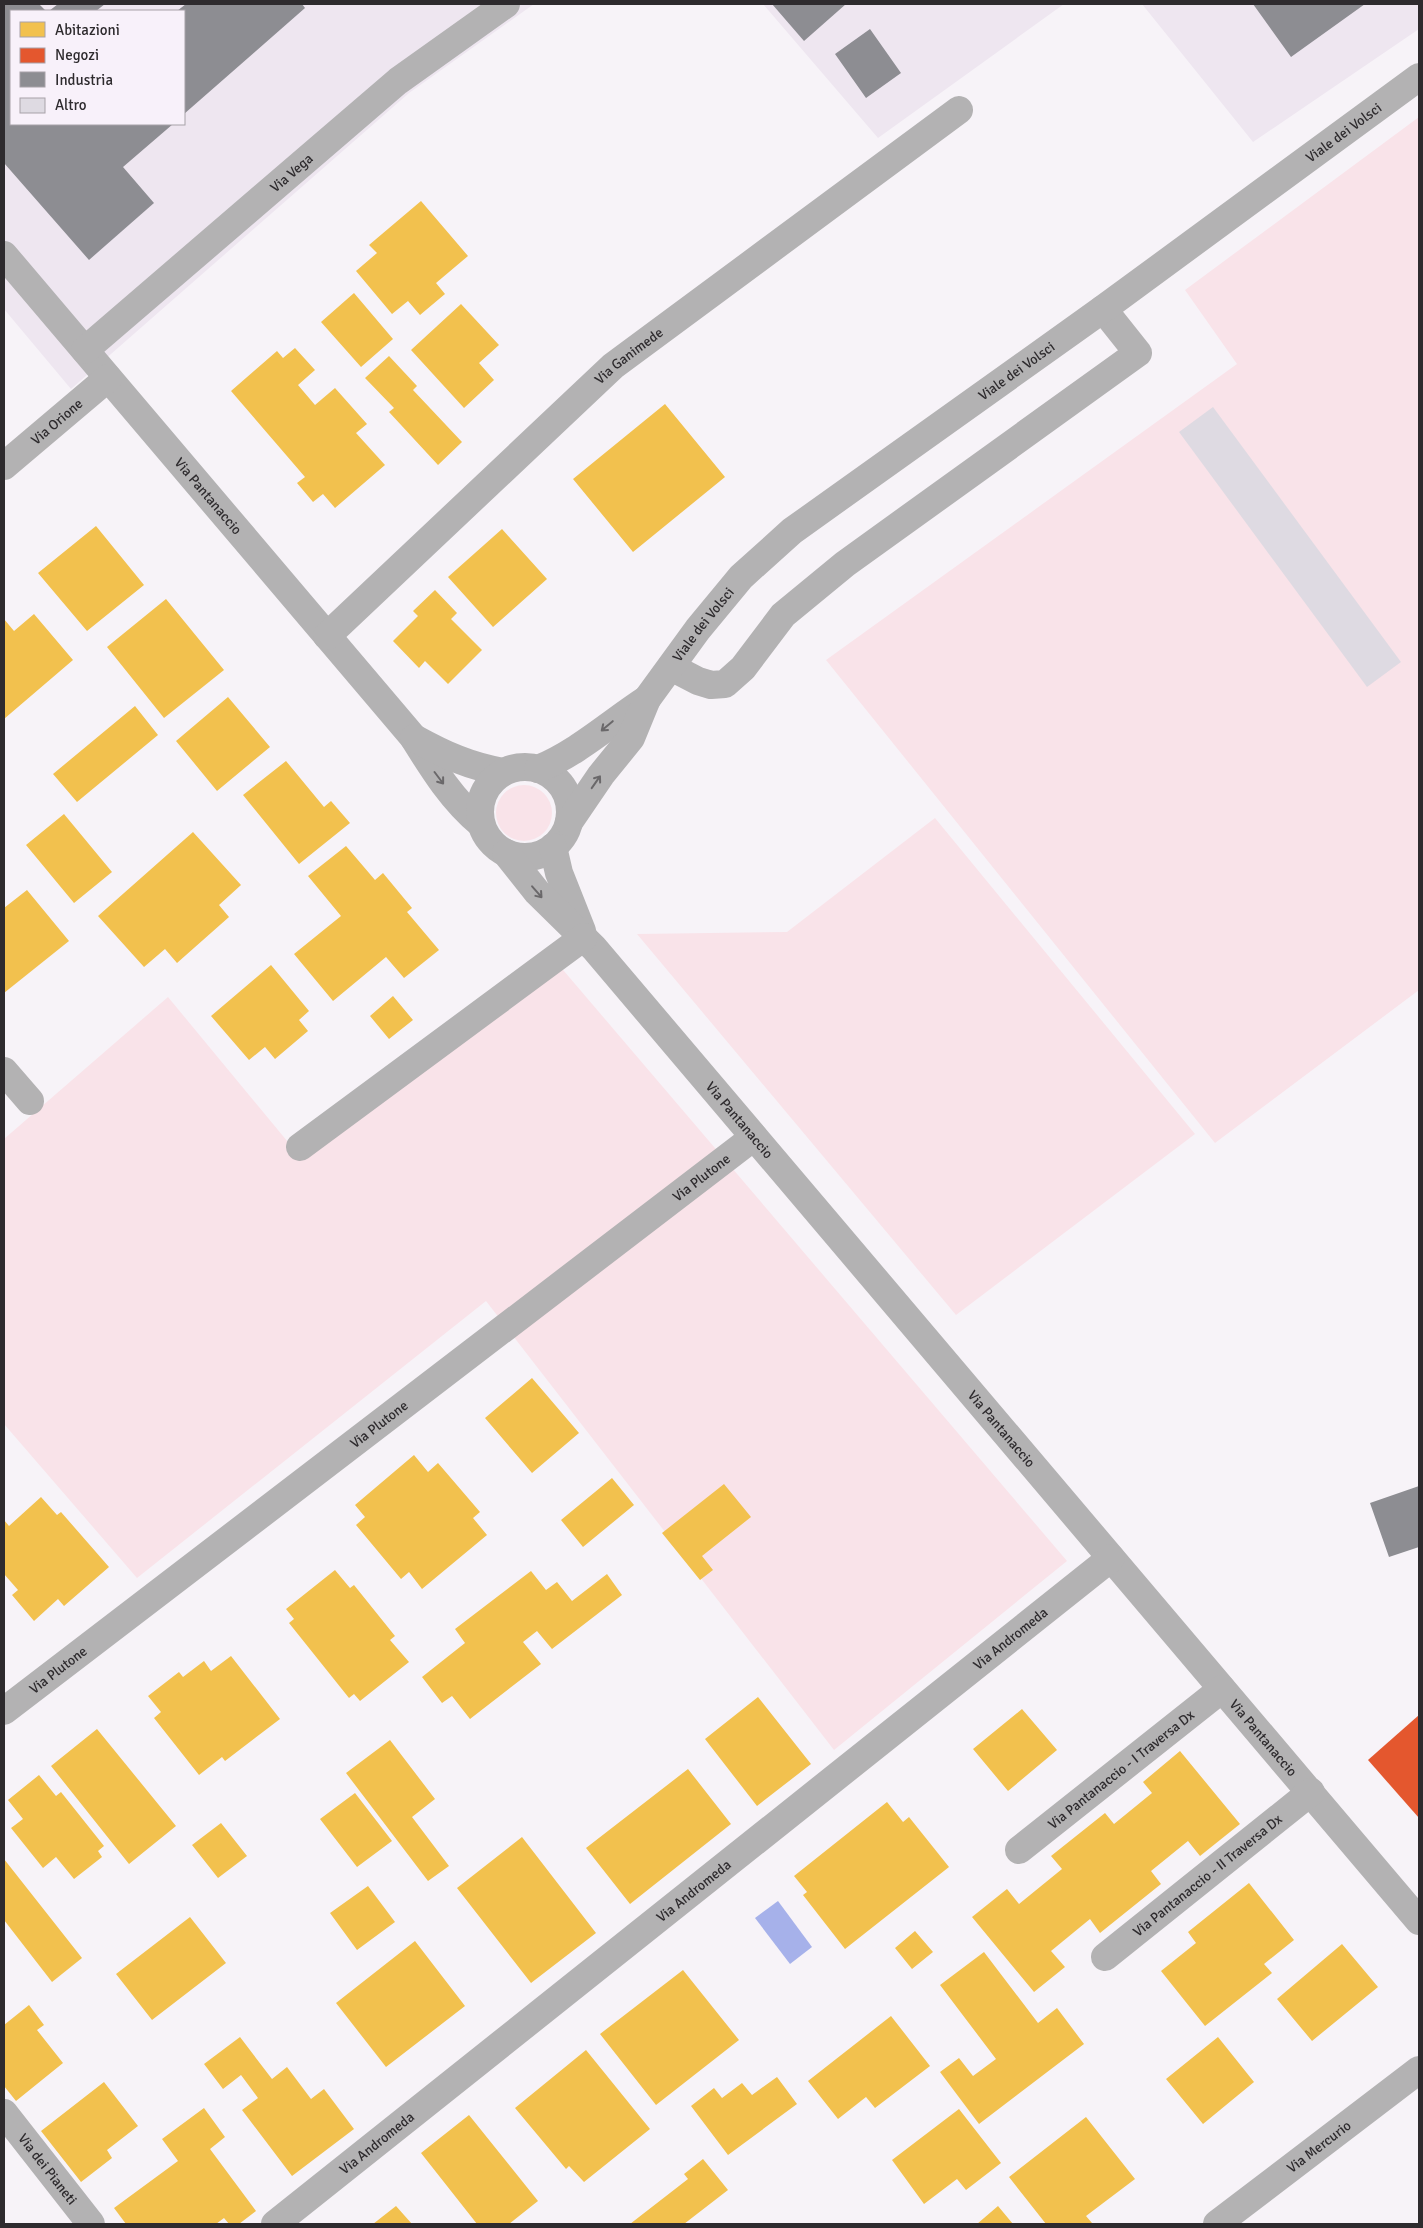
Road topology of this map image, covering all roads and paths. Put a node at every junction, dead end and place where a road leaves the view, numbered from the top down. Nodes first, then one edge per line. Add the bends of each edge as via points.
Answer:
1 (488, 9) edge
2 (1419, 77) edge
3 (960, 110) dead end
4 (4, 255) edge
5 (1103, 309) junction
6 (84, 350) junction
7 (108, 378) junction
8 (4, 466) edge
9 (328, 636) junction
10 (672, 667) junction
11 (648, 699) junction
12 (413, 737) junction
13 (538, 769) junction
14 (503, 772) junction
15 (569, 822) junction
16 (481, 824) junction
17 (553, 847) junction
18 (506, 853) junction
19 (584, 937) junction
20 (4, 1071) edge
21 (30, 1102) dead end
22 (754, 1137) junction
23 (300, 1147) dead end
24 (1111, 1558) junction
25 (1222, 1689) junction
26 (4, 1711) edge
27 (1310, 1792) junction
28 (1019, 1850) dead end
29 (1419, 1921) edge
30 (1105, 1957) dead end
31 (1419, 2070) edge
32 (4, 2113) edge
33 (91, 2224) edge
34 (275, 2224) edge
35 (1217, 2224) edge

1 - 6 street, Via Vega via 398,81
2 - 5 street, Viale dei Volsci
3 - 9 street, Via Ganimede via 613,366
4 - 6 street, Via Pantanaccio
5 - 10 street, Viale dei Volsci via 792,531 735,583
5 - 10 street via 1138,353 845,564 783,615 743,668 725,684 711,685 698,681
6 - 7 street, Via Pantanaccio
7 - 8 street, Via Orione
7 - 9 street, Via Pantanaccio
9 - 12 street, Via Pantanaccio
10 - 11 street, Viale dei Volsci
11 -> 13 street, Viale dei Volsci via 613,721 584,745
15 -> 11 street, Viale dei Volsci via 631,738
12 - 14 street, Via Pantanaccio via 450,757 476,767
12 -> 16 street, Via Pantanaccio via 437,776 464,810
13 - 14 street via 514,768
13 - 15 street via 550,775 567,795
14 - 16 street via 483,794
15 - 17 street
16 - 18 street via 486,836
17 - 18 street via 530,857
17 - 19 street, Via Pantanaccio via 568,899
18 -> 19 street, Via Pantanaccio via 536,892
19 - 22 street, Via Pantanaccio
19 - 23 street
20 - 21 street
22 - 24 street, Via Pantanaccio
22 - 26 street, Via Plutone
24 - 25 street, Via Pantanaccio
24 - 34 street, Via Andromeda
25 - 27 street, Via Pantanaccio
25 - 28 street, Via Pantanaccio - I Traversa Dx
27 - 29 street, Via Pantanaccio
27 - 30 street, Via Pantanaccio - II Traversa Dx
31 - 35 street, Via Mercurio
32 - 33 street, Via dei Pianeti

